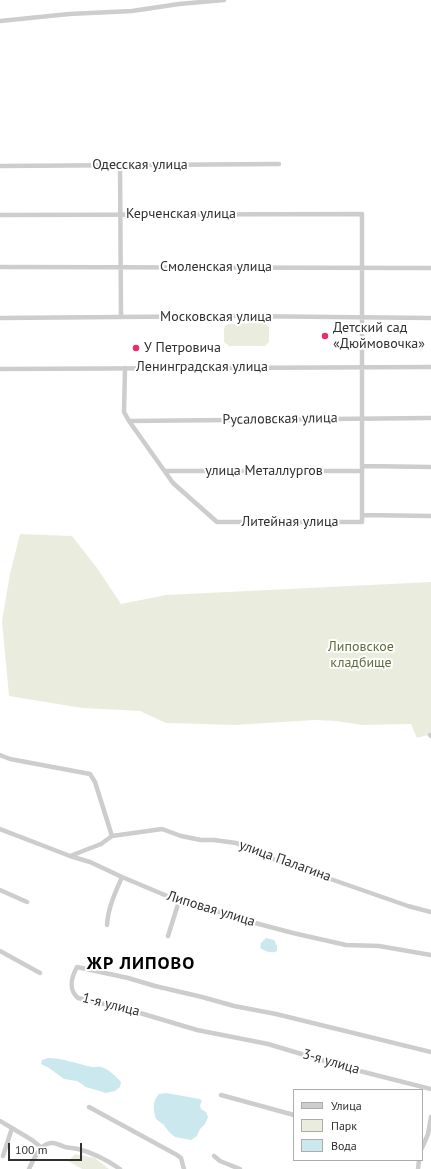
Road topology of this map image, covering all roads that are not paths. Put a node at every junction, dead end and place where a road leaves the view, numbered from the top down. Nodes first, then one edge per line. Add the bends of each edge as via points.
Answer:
1 (224, 0) edge
2 (0, 21) edge
3 (279, 164) dead end
4 (120, 165) junction
5 (0, 166) edge
6 (119, 214) junction
7 (0, 215) edge
8 (0, 267) edge
9 (120, 267) junction
10 (362, 267) junction
11 (431, 268) edge
12 (121, 317) junction
13 (0, 318) edge
14 (362, 318) junction
15 (431, 318) edge
16 (362, 367) junction
17 (431, 367) edge
18 (125, 368) junction
19 (0, 369) edge
20 (363, 418) junction
21 (431, 418) edge
22 (128, 421) junction
23 (431, 467) edge
24 (362, 468) junction
25 (165, 471) junction
26 (362, 515) junction
27 (431, 516) edge
28 (0, 755) edge
29 (0, 829) edge
30 (112, 836) junction
31 (70, 856) junction
32 (122, 877) junction
33 (0, 890) edge
34 (179, 901) junction
35 (27, 902) dead end
36 (431, 912) edge
37 (107, 925) dead end
38 (168, 936) dead end
39 (0, 951) edge
40 (431, 955) edge
41 (40, 973) dead end
42 (232, 1036) joint
43 (431, 1052) edge
44 (431, 1089) edge
45 (221, 1096) dead end
46 (89, 1107) dead end
47 (293, 1115) edge
48 (431, 1117) edge
49 (0, 1121) edge
50 (12, 1128) junction
51 (423, 1146) edge
52 (42, 1148) junction
53 (3, 1156) dead end
54 (214, 1156) dead end
55 (29, 1169) edge
56 (120, 1169) edge
57 (184, 1169) edge
58 (240, 1169) edge

1 - 2 street via 132,11
3 - 4 street, Одесская улица
4 - 5 street, Одесская улица
4 - 6 street
6 - 7 street, Керченская улица
6 - 9 street
6 - 10 street, Керченская улица via 362,214
8 - 9 street, Смоленская улица
9 - 10 street, Смоленская улица
9 - 12 street
10 - 11 street, Смоленская улица
10 - 14 street
12 - 13 street, Московская улица
12 - 14 street, Московская улица
14 - 15 street, Московская улица
14 - 16 street
16 - 17 street, Ленинградская улица
16 - 18 street, Ленинградская улица
16 - 20 street
18 - 19 street, Ленинградская улица
18 - 22 street via 124,412
20 - 21 street, Русаловская улица
20 - 22 street, Русаловская улица
20 - 24 street
22 - 25 street
23 - 24 street, улица Металлургов
24 - 25 street, улица Металлургов
24 - 26 street
25 - 26 street, Литейная улица via 172,483 217,522 362,522
26 - 27 street
28 - 30 street via 90,774 95,782
29 - 31 street, Липовая улица
30 - 31 street, улица Палагина via 101,844
30 - 36 street, улица Палагина via 162,829 201,840 236,843 274,859
31 - 32 street, Липовая улица
32 - 34 street, Липовая улица
32 - 37 street via 113,896
33 - 35 street
34 - 38 street
34 - 40 street, Липовая улица via 308,936 346,944 379,946
39 - 41 street
42 - 43 street, 1-я улица via 197,1030 78,998 72,990 71,980 77,967
42 - 44 street, 3-я улица via 289,1049 348,1068
45 - 47 street
46 - 57 street via 177,1155
48 - 51 street
49 - 50 street
50 - 52 street
50 - 53 street
52 - 55 street
52 - 56 street via 53,1142 101,1157
54 - 58 street

